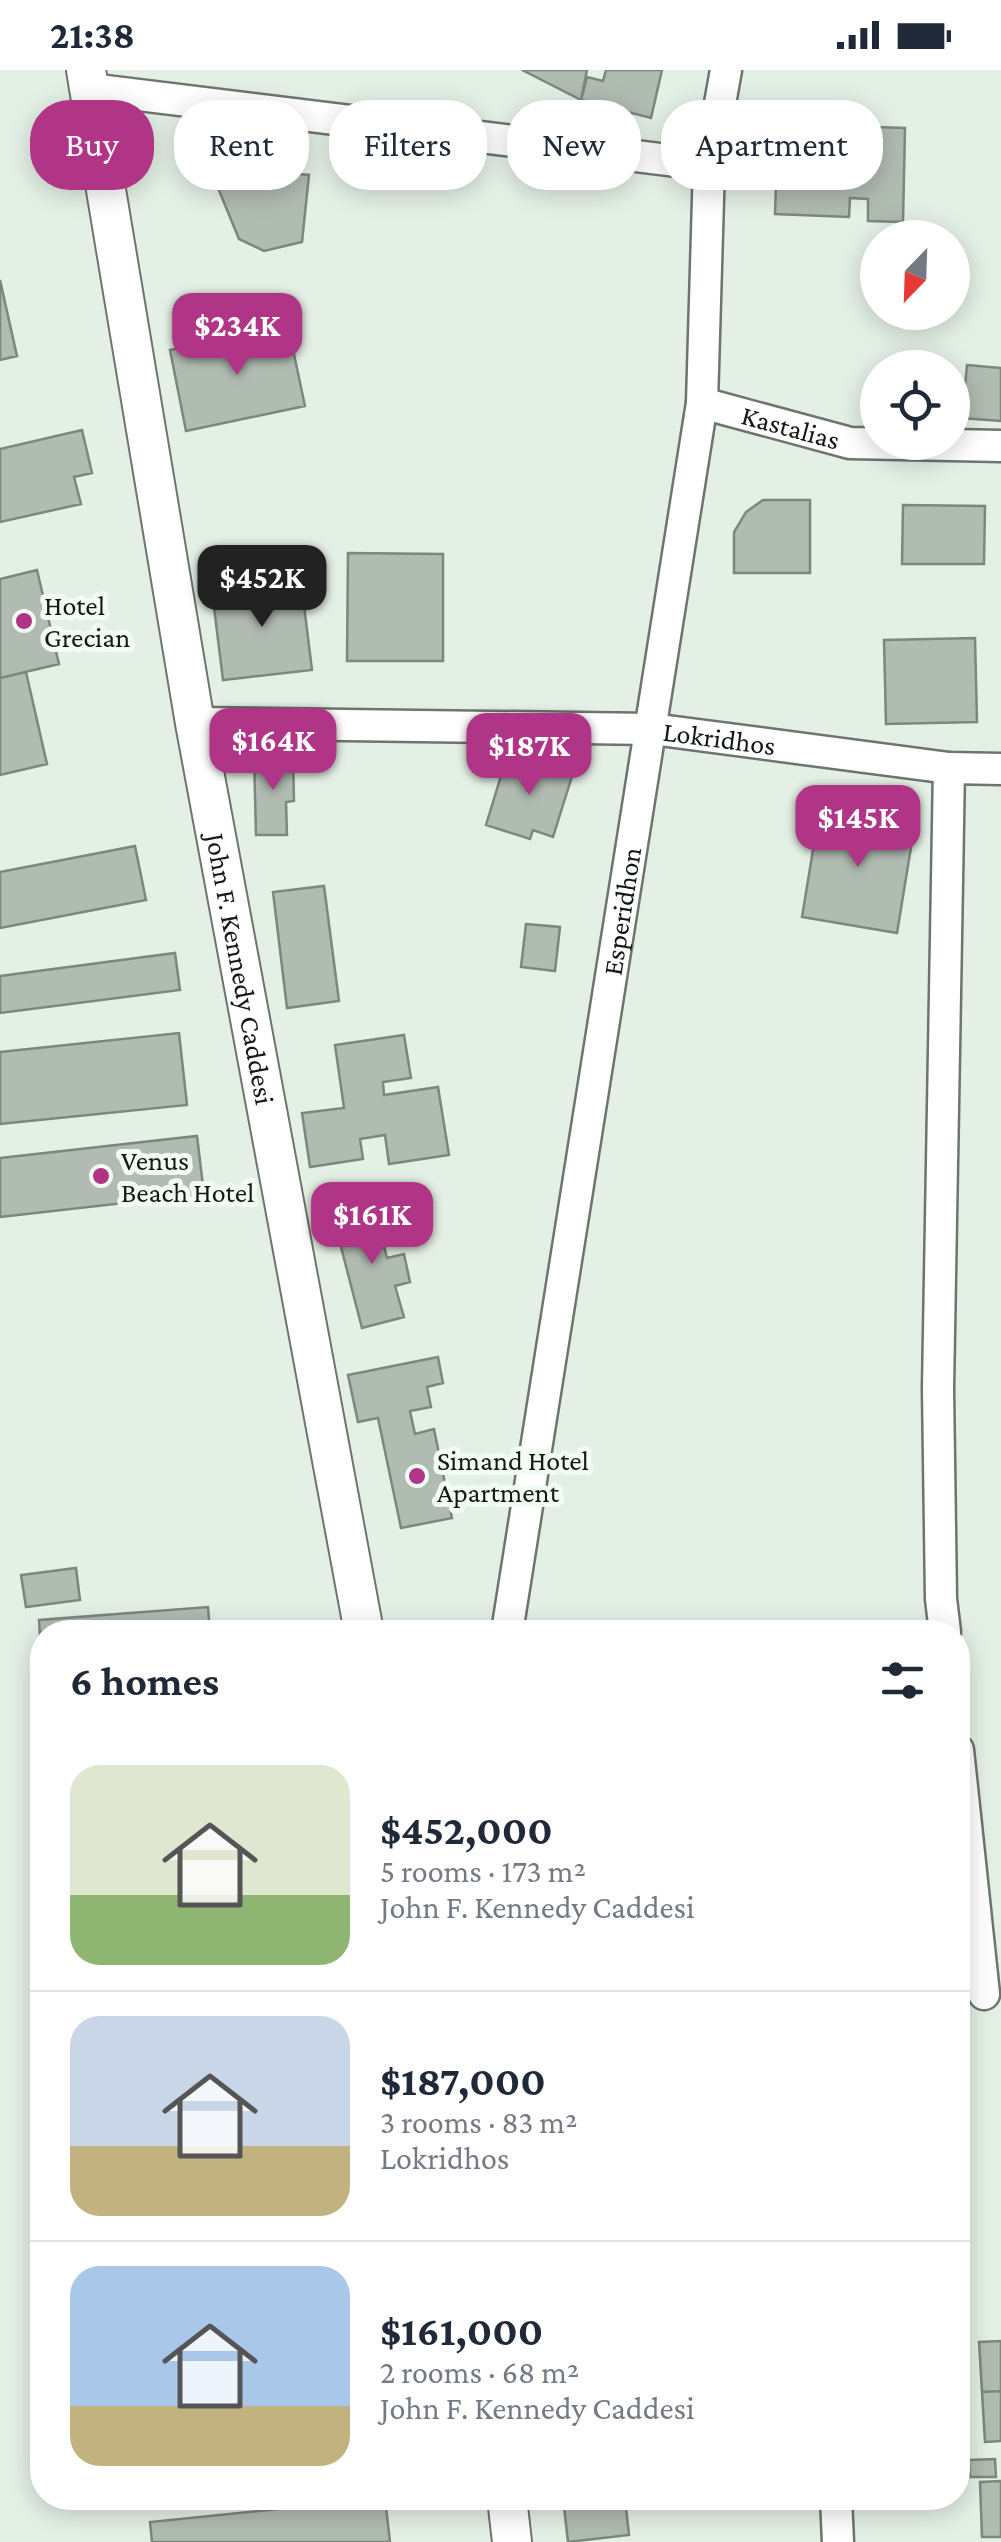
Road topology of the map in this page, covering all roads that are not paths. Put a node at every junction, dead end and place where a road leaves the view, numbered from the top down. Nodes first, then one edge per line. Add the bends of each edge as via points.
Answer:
1 (726, 70) edge
2 (88, 80) edge
3 (721, 100) edge
4 (661, 158) edge
5 (709, 190) edge
6 (702, 403) junction
7 (1001, 446) edge
8 (194, 723) junction
9 (652, 729) junction
10 (950, 768) junction
11 (1001, 770) edge
12 (362, 1620) edge
13 (508, 1620) edge
14 (943, 1620) edge
15 (970, 1877) edge
16 (981, 1994) edge
17 (508, 2510) edge
18 (837, 2510) edge
19 (512, 2542) edge
20 (838, 2542) edge

1 - 3 street, Esperidhon
2 - 4 street
2 - 8 street, John F. Kennedy Caddesi
5 - 6 street, Esperidhon
6 - 7 street, Kastalias via 850,443
6 - 9 street, Esperidhon
8 - 9 street, Lokridhos
8 - 12 street, John F. Kennedy Caddesi
9 - 10 street, Lokridhos
9 - 13 street, Esperidhon
10 - 11 street, Lokridhos
10 - 14 street via 938,1389
15 - 16 street
17 - 19 street
18 - 20 street

